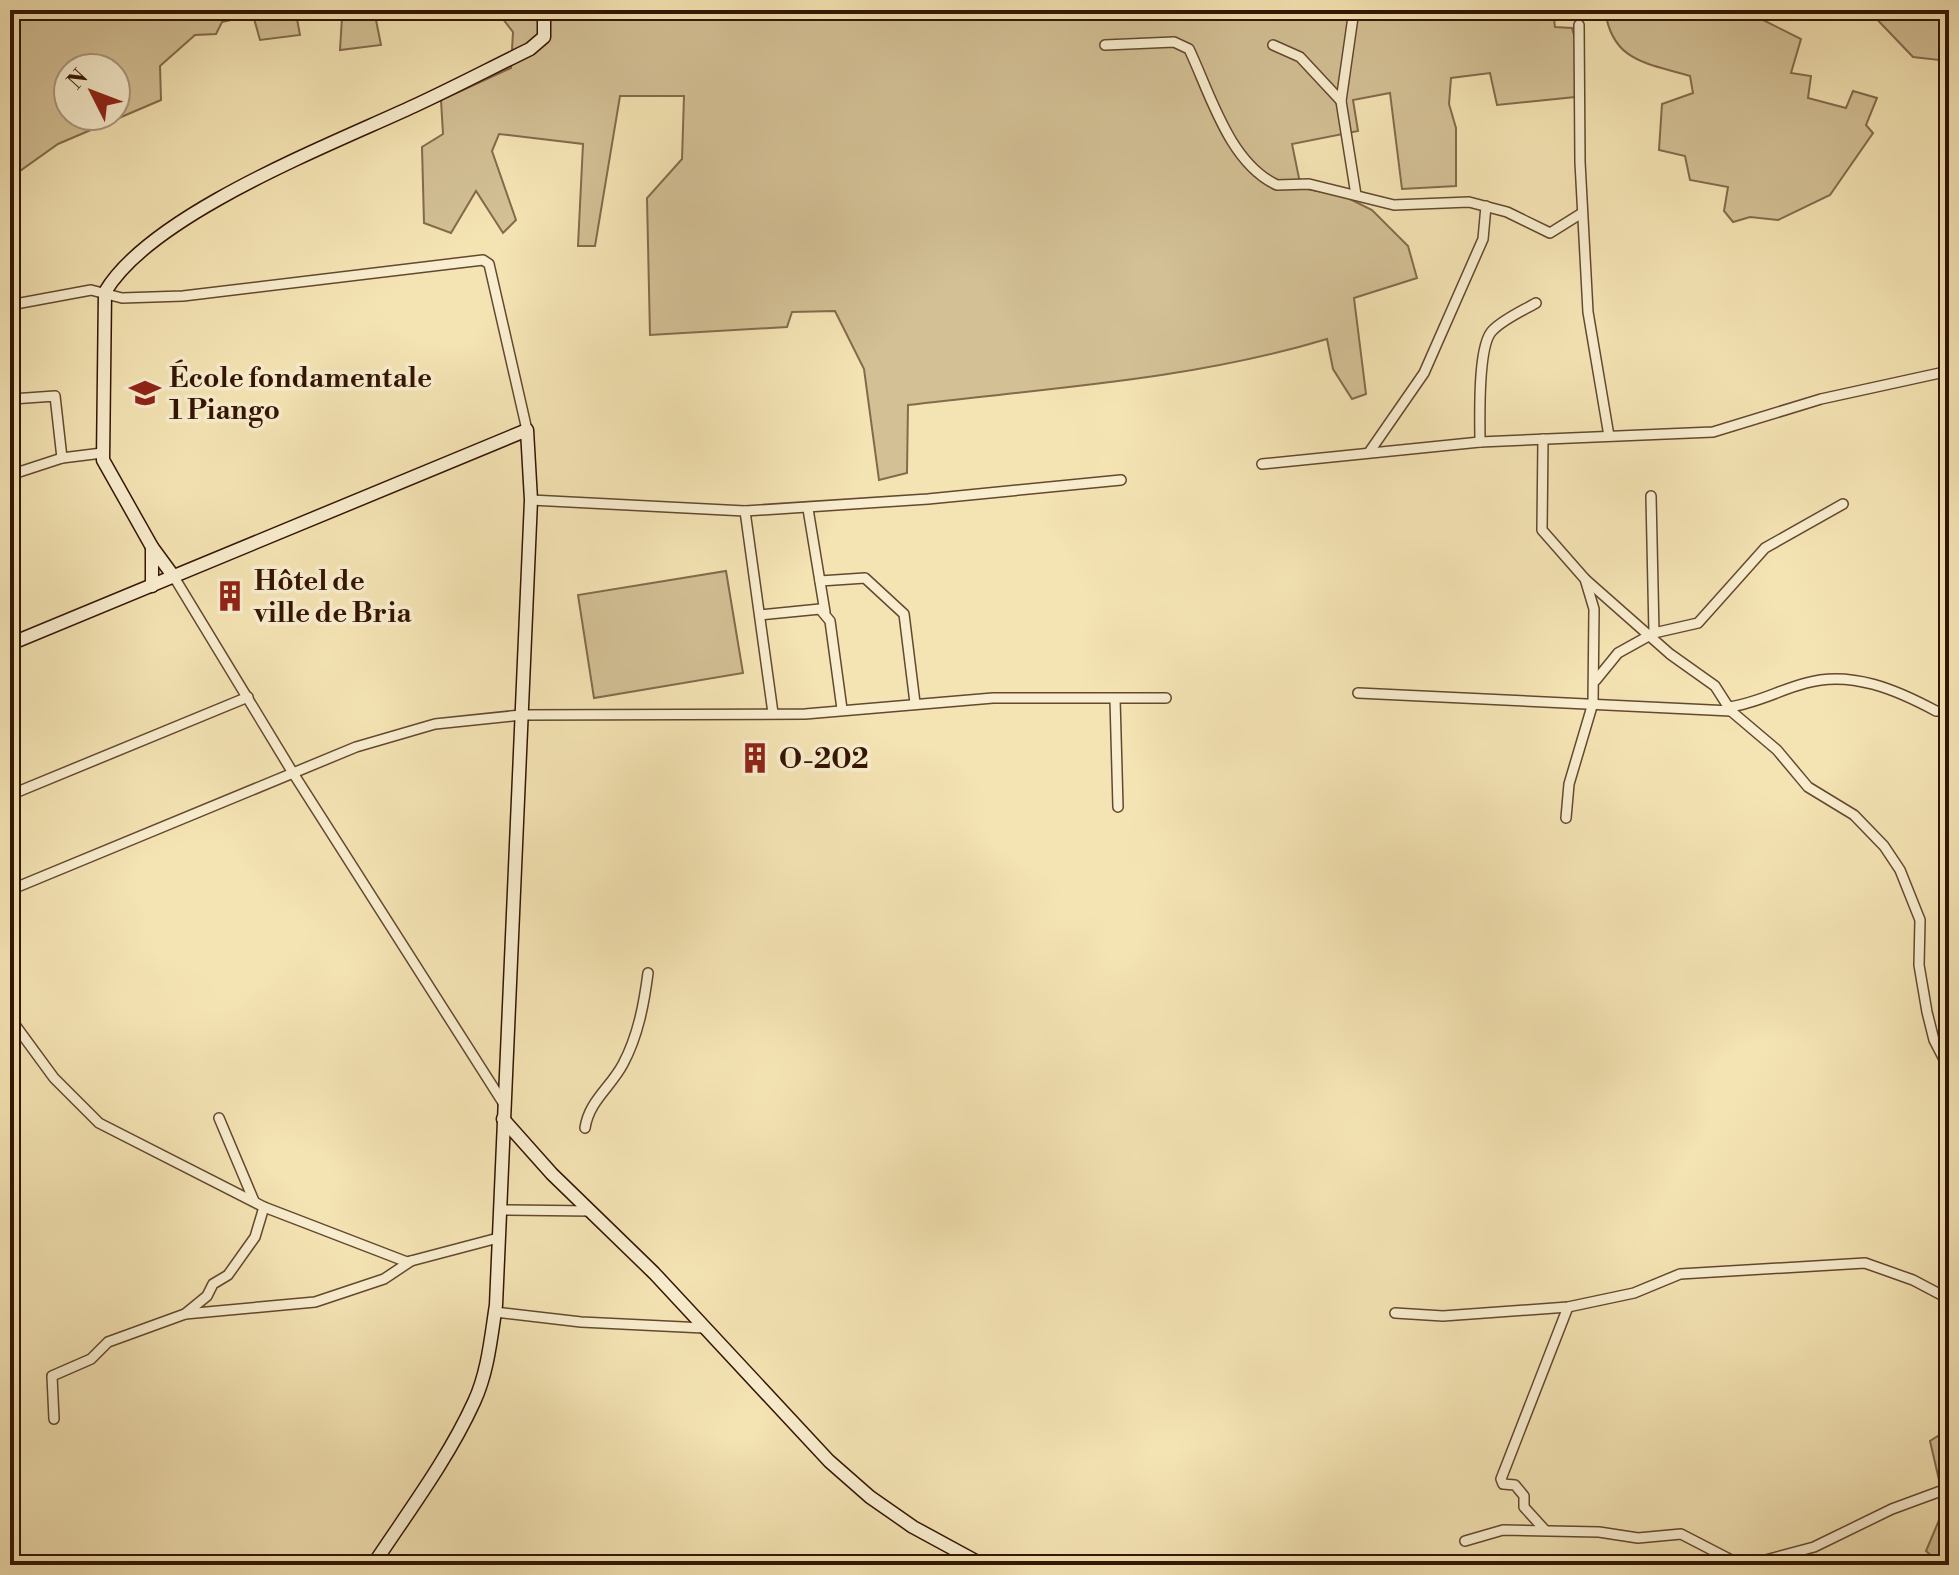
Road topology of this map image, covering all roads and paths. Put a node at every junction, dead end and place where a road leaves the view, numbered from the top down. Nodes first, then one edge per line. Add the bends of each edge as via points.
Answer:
1 (544, 10) edge
2 (1354, 10) edge
3 (1579, 25) dead end
4 (1105, 45) dead end
5 (1273, 45) dead end
6 (1341, 101) junction
7 (1356, 195) junction
8 (1486, 206) junction
9 (1582, 213) junction
10 (105, 292) junction
11 (1536, 303) dead end
12 (10, 305) edge
13 (1949, 371) edge
14 (12, 399) dead end
15 (527, 430) junction
16 (1609, 436) junction
17 (1543, 439) junction
18 (1480, 442) junction
19 (1370, 451) junction
20 (102, 453) junction
21 (62, 458) junction
22 (1262, 464) dead end
23 (10, 475) edge
24 (1121, 480) dead end
25 (1651, 496) dead end
26 (531, 500) junction
27 (1843, 504) dead end
28 (808, 509) junction
29 (745, 511) junction
30 (152, 547) junction
31 (174, 577) junction
32 (1585, 579) junction
33 (820, 581) junction
34 (152, 586) junction
35 (760, 615) junction
36 (826, 615) junction
37 (1652, 635) junction
38 (10, 644) edge
39 (1596, 680) junction
40 (1358, 693) dead end
41 (248, 697) junction
42 (1166, 698) dead end
43 (1115, 699) junction
44 (915, 703) junction
45 (1593, 703) junction
46 (842, 709) junction
47 (1730, 709) junction
48 (1949, 711) edge
49 (773, 713) junction
50 (521, 715) junction
51 (293, 773) junction
52 (10, 795) edge
53 (1118, 807) dead end
54 (1566, 818) dead end
55 (10, 890) edge
56 (648, 973) dead end
57 (10, 1018) edge
58 (1949, 1069) edge
59 (502, 1101) junction
60 (219, 1118) dead end
61 (503, 1119) junction
62 (585, 1128) dead end
63 (254, 1201) junction
64 (264, 1207) junction
65 (500, 1210) junction
66 (591, 1211) junction
67 (498, 1238) junction
68 (411, 1261) junction
69 (1949, 1299) edge
70 (1568, 1307) junction
71 (495, 1312) junction
72 (1395, 1313) dead end
73 (185, 1314) junction
74 (704, 1328) junction
75 (54, 1419) dead end
76 (1949, 1488) edge
77 (1544, 1529) junction
78 (1465, 1541) dead end
79 (374, 1564) edge
80 (1752, 1564) edge
81 (490, 1565) edge
82 (983, 1565) edge
83 (1741, 1565) edge

1 - 10 main road via 544,37 530,49 316,150 167,229 122,266
2 - 6 street
3 - 9 street
4 - 7 street via 1182,43 1234,143 1270,182
5 - 6 street via 1300,57
6 - 7 street
7 - 8 street via 1394,205
8 - 9 street via 1550,233
8 - 19 street via 1483,239 1430,360
9 - 16 street via 1588,312
10 - 12 street
10 - 15 street via 122,298 183,296 486,261
10 - 20 main road
11 - 18 street via 1488,337
13 - 16 street via 1821,399 1713,432
14 - 21 street via 55,396
15 - 26 main road
15 - 31 main road
16 - 17 street
17 - 18 street
17 - 32 street via 1542,530
18 - 19 street
19 - 22 street
20 - 21 street
20 - 30 main road
21 - 23 street
24 - 28 street
25 - 37 street
26 - 29 street
26 - 50 main road
27 - 37 street via 1765,548 1698,623
28 - 29 street
28 - 33 street
29 - 35 street
30 - 31 main road
30 - 34 main road
31 - 34 main road
31 - 41 street
32 - 37 street
32 - 39 street via 1594,609
33 - 36 street
33 - 44 street via 865,578 904,614
34 - 38 main road
35 - 36 street via 820,609
35 - 49 street
36 - 46 street via 836,648
37 - 39 street via 1611,659
37 - 47 street via 1715,686
39 - 45 street
40 - 45 street
41 - 51 street
41 - 52 street
42 - 43 street
43 - 44 street
43 - 53 street
44 - 46 street
45 - 47 street
45 - 54 street via 1568,790
46 - 49 street
47 - 48 street via 1807,683 1843,678
47 - 58 street via 1777,750 1808,787 1865,824 1897,864 1920,920 1919,965 1932,1034
49 - 50 street
50 - 51 street via 414,728
50 - 59 main road
51 - 55 street
51 - 59 street
56 - 62 street via 643,1012 623,1065 588,1109
57 - 63 street via 54,1078 99,1123
59 - 61 main road
60 - 63 street
61 - 65 main road
61 - 66 main road
63 - 64 street
64 - 68 street via 334,1237
64 - 73 street via 255,1237 228,1275
65 - 66 street
65 - 67 main road
66 - 74 main road
67 - 68 street
67 - 71 main road
68 - 73 street via 384,1279 315,1302
69 - 70 street via 1865,1263 1680,1274 1634,1293
70 - 72 street via 1443,1316
70 - 77 street via 1501,1479 1515,1485 1524,1496 1524,1507
71 - 74 street
71 - 79 main road via 474,1403
73 - 75 street via 108,1342 91,1359 55,1373
74 - 82 main road via 824,1457 870,1497
76 - 80 street via 1814,1547
77 - 78 street via 1499,1530
77 - 83 street via 1638,1538 1681,1534
79 - 81 street

